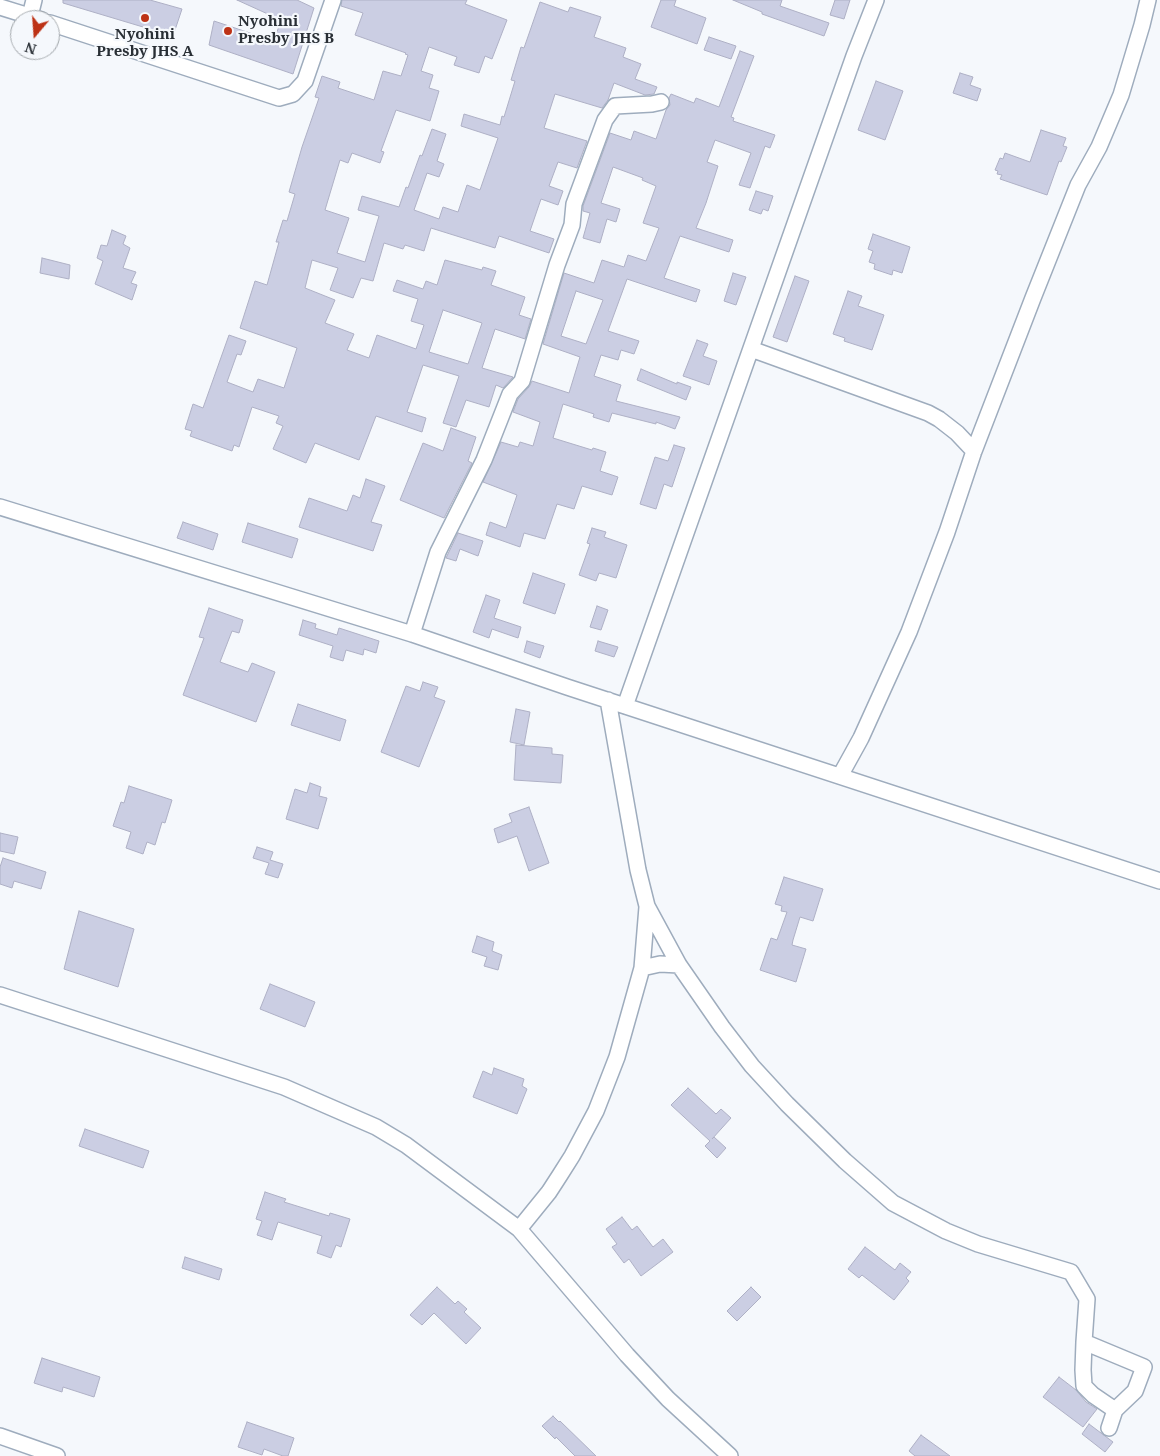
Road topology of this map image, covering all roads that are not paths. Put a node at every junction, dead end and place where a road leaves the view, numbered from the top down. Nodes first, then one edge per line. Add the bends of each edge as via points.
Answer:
1 (333, 0) edge
2 (876, 0) edge
3 (1148, 0) edge
4 (60, 26) edge
5 (661, 102) dead end
6 (751, 349) junction
7 (974, 451) junction
8 (0, 507) edge
9 (412, 634) junction
10 (608, 700) junction
11 (625, 706) junction
12 (840, 776) junction
13 (1160, 881) edge
14 (647, 906) junction
15 (678, 965) junction
16 (642, 968) junction
17 (0, 995) edge
18 (519, 1229) junction
19 (1084, 1342) junction
20 (1115, 1410) junction
21 (1109, 1428) dead end
22 (0, 1436) edge
23 (57, 1456) edge
24 (730, 1456) edge

1 - 4 street via 305,81 292,94 279,98
2 - 6 street
3 - 7 street via 1121,95 1075,193
5 - 9 street via 615,106 606,120 574,204 572,225 522,381 510,394 484,460 438,552
6 - 7 street via 928,413 957,433
6 - 11 street
7 - 12 street via 909,632 862,738
8 - 9 street
9 - 10 street
10 - 11 street
10 - 14 street
11 - 12 street
12 - 13 street
14 - 15 street
14 - 16 street
15 - 16 street
15 - 19 street via 752,1066 786,1104 893,1203 970,1241 1070,1272 1087,1299
16 - 18 street via 616,1057 589,1125 549,1192
17 - 18 street via 284,1087 376,1126
18 - 24 street via 627,1355 668,1399
19 - 20 street via 1084,1386
19 - 20 street via 1144,1367 1136,1391
20 - 21 street
22 - 23 street

